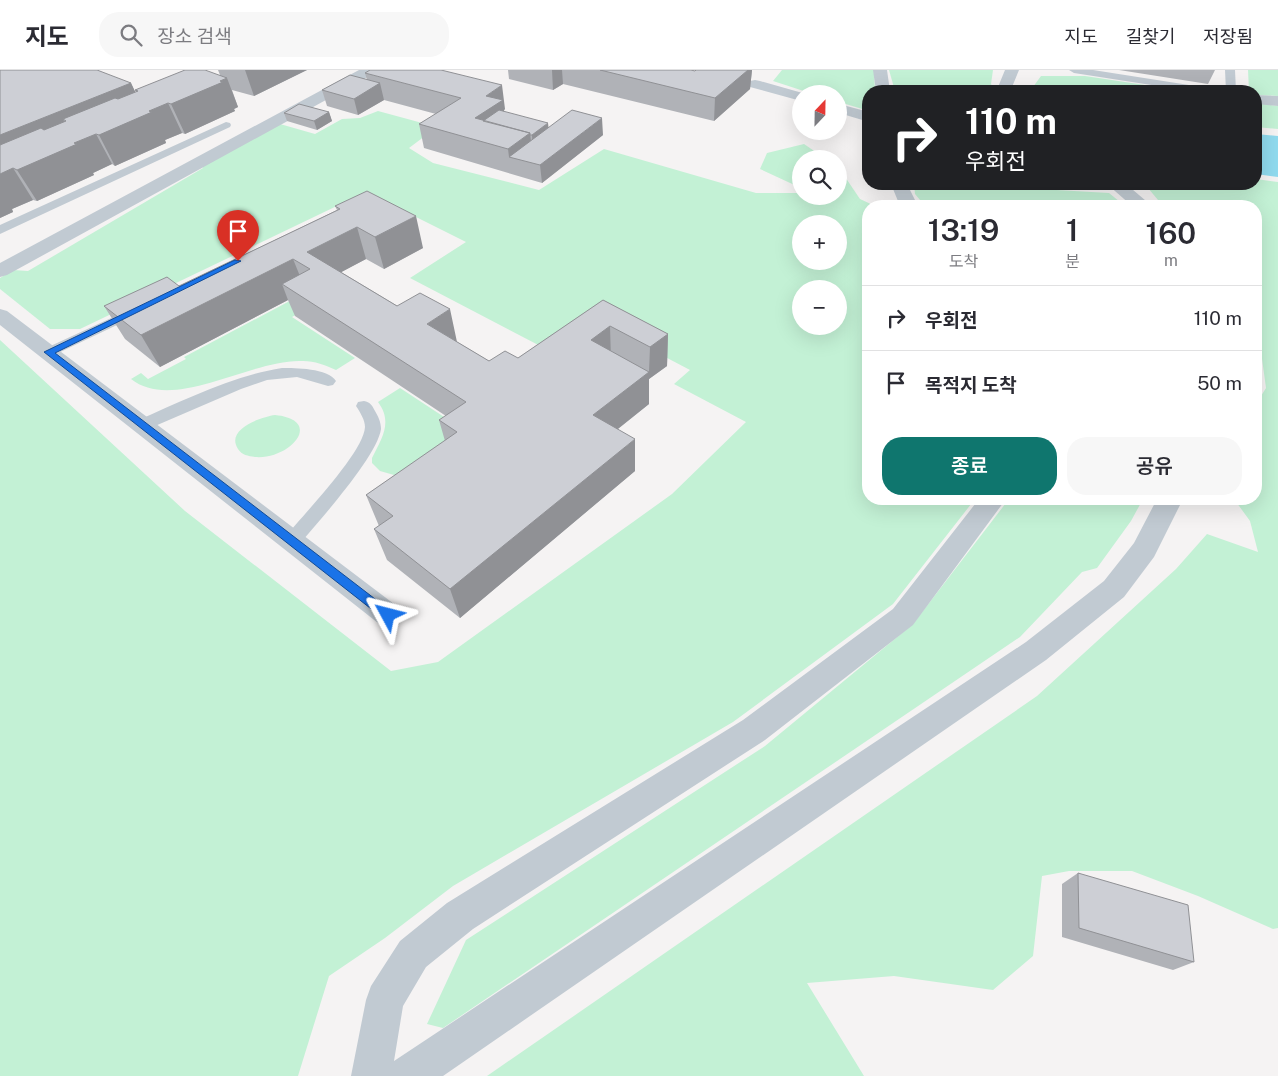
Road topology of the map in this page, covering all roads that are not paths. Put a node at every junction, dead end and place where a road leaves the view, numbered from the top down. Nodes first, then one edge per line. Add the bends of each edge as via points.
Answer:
1 (370, 70) edge
2 (880, 70) edge
3 (1012, 70) edge
4 (1074, 70) edge
5 (1230, 70) edge
6 (756, 84) dead end
7 (882, 85) edge
8 (1005, 85) edge
9 (1170, 85) edge
10 (1231, 85) edge
11 (792, 94) edge
12 (1262, 100) edge
13 (1278, 102) edge
14 (848, 111) edge
15 (862, 115) edge
16 (226, 125) dead end
17 (1123, 190) edge
18 (1136, 200) edge
19 (0, 230) edge
20 (0, 271) edge
21 (146, 306) edge
22 (0, 315) edge
23 (49, 352) junction
24 (328, 381) dead end
25 (364, 406) dead end
26 (142, 425) junction
27 (988, 505) edge
28 (1167, 505) edge
29 (292, 541) junction
30 (388, 615) dead end
31 (371, 1076) edge
32 (408, 1076) edge

1 - 20 street
2 - 7 street
3 - 8 street
4 - 9 lane
5 - 10 lane
6 - 11 street
12 - 13 street
14 - 15 street
16 - 19 lane
17 - 18 street
21 - 23 lane
22 - 23 street
23 - 26 street
24 - 26 lane via 292,371 250,379
25 - 29 lane via 373,428 370,440
26 - 29 street
27 - 31 street via 903,617 754,730 460,916 413,954 385,1000
28 - 32 street via 1144,550 1114,589 1036,651
29 - 30 street

